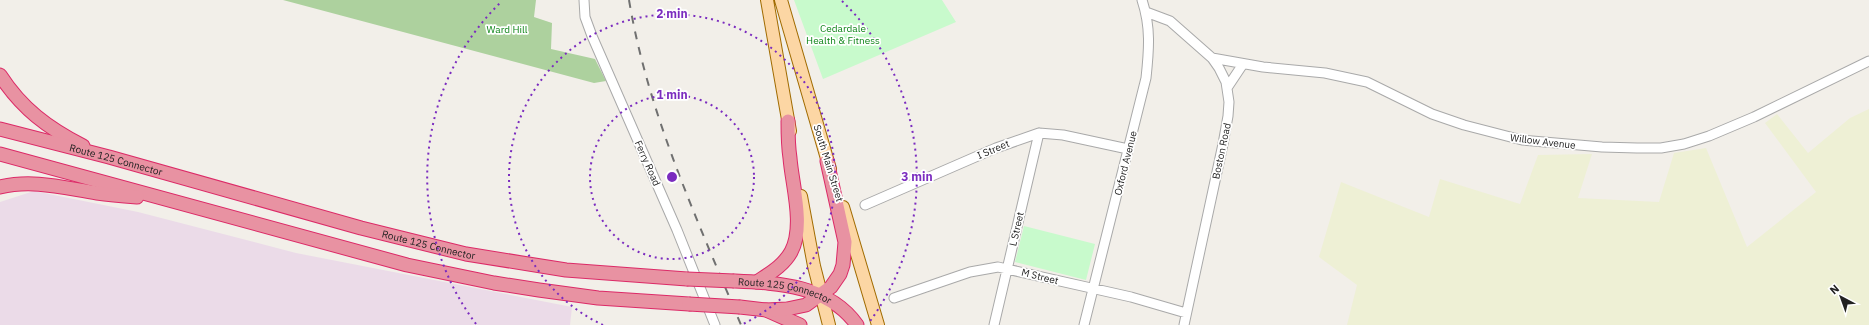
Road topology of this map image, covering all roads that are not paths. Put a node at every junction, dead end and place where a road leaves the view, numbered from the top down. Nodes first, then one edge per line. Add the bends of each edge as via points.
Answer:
1 (584, 0) edge
2 (767, 0) edge
3 (782, 0) edge
4 (1142, 0) edge
5 (1146, 12) junction
6 (1212, 58) junction
7 (1869, 61) edge
8 (1243, 64) junction
9 (0, 75) edge
10 (1227, 88) junction
11 (788, 120) junction
12 (0, 129) edge
13 (1039, 133) junction
14 (1128, 149) junction
15 (0, 154) edge
16 (102, 156) junction
17 (827, 161) junction
18 (0, 187) edge
19 (170, 200) junction
20 (865, 205) dead end
21 (1008, 268) junction
22 (757, 282) junction
23 (1093, 290) junction
24 (822, 295) junction
25 (894, 298) dead end
26 (766, 310) junction
27 (1186, 314) junction
28 (715, 325) edge
29 (800, 325) edge
30 (829, 325) edge
31 (857, 325) edge
32 (878, 325) edge
33 (994, 325) edge
34 (1084, 325) edge
35 (1184, 325) edge

1 - 28 street, Ferry Road via 592,36 677,230
2 - 11 main road
3 - 17 main road, South Main Street
4 - 5 street, Oxford Avenue
5 - 6 street, Boston Road via 1170,21
5 - 14 street, Oxford Avenue via 1149,54
6 - 8 street, Willow Avenue
6 - 10 street, Boston Road
7 - 8 street, Willow Avenue via 1754,117 1708,136 1684,144 1655,148 1602,147 1522,140 1432,114 1367,82 1345,76
8 - 10 street
9 - 16 highway via 9,89 38,119 56,132
10 - 27 street, Boston Road via 1228,116
11 - 22 highway via 797,212 796,239 784,263
11 - 24 main road via 807,235
12 - 16 highway, Route 125 Connector
13 - 14 street, I Street via 1063,135
13 - 20 street, I Street via 996,148
13 - 21 street, L Street
14 - 23 street, Oxford Avenue
15 - 19 highway
16 - 22 highway, Route 125 Connector, bridge via 361,228 466,254 566,270
17 - 24 highway via 845,250 840,274
17 - 32 main road, South Main Street
18 - 19 highway via 40,183 98,193
19 - 26 highway, bridge via 407,265 494,283 598,298
21 - 23 street, M Street
21 - 25 street, M Street via 987,268 970,272
21 - 33 street, L Street
22 - 24 highway, Route 125 Connector via 795,287
23 - 27 street, M Street via 1162,305
23 - 34 street, Oxford Avenue
24 - 26 highway via 798,307
24 - 30 main road
24 - 31 highway, Route 125 Connector via 834,302
26 - 29 highway
27 - 35 street, Boston Road

